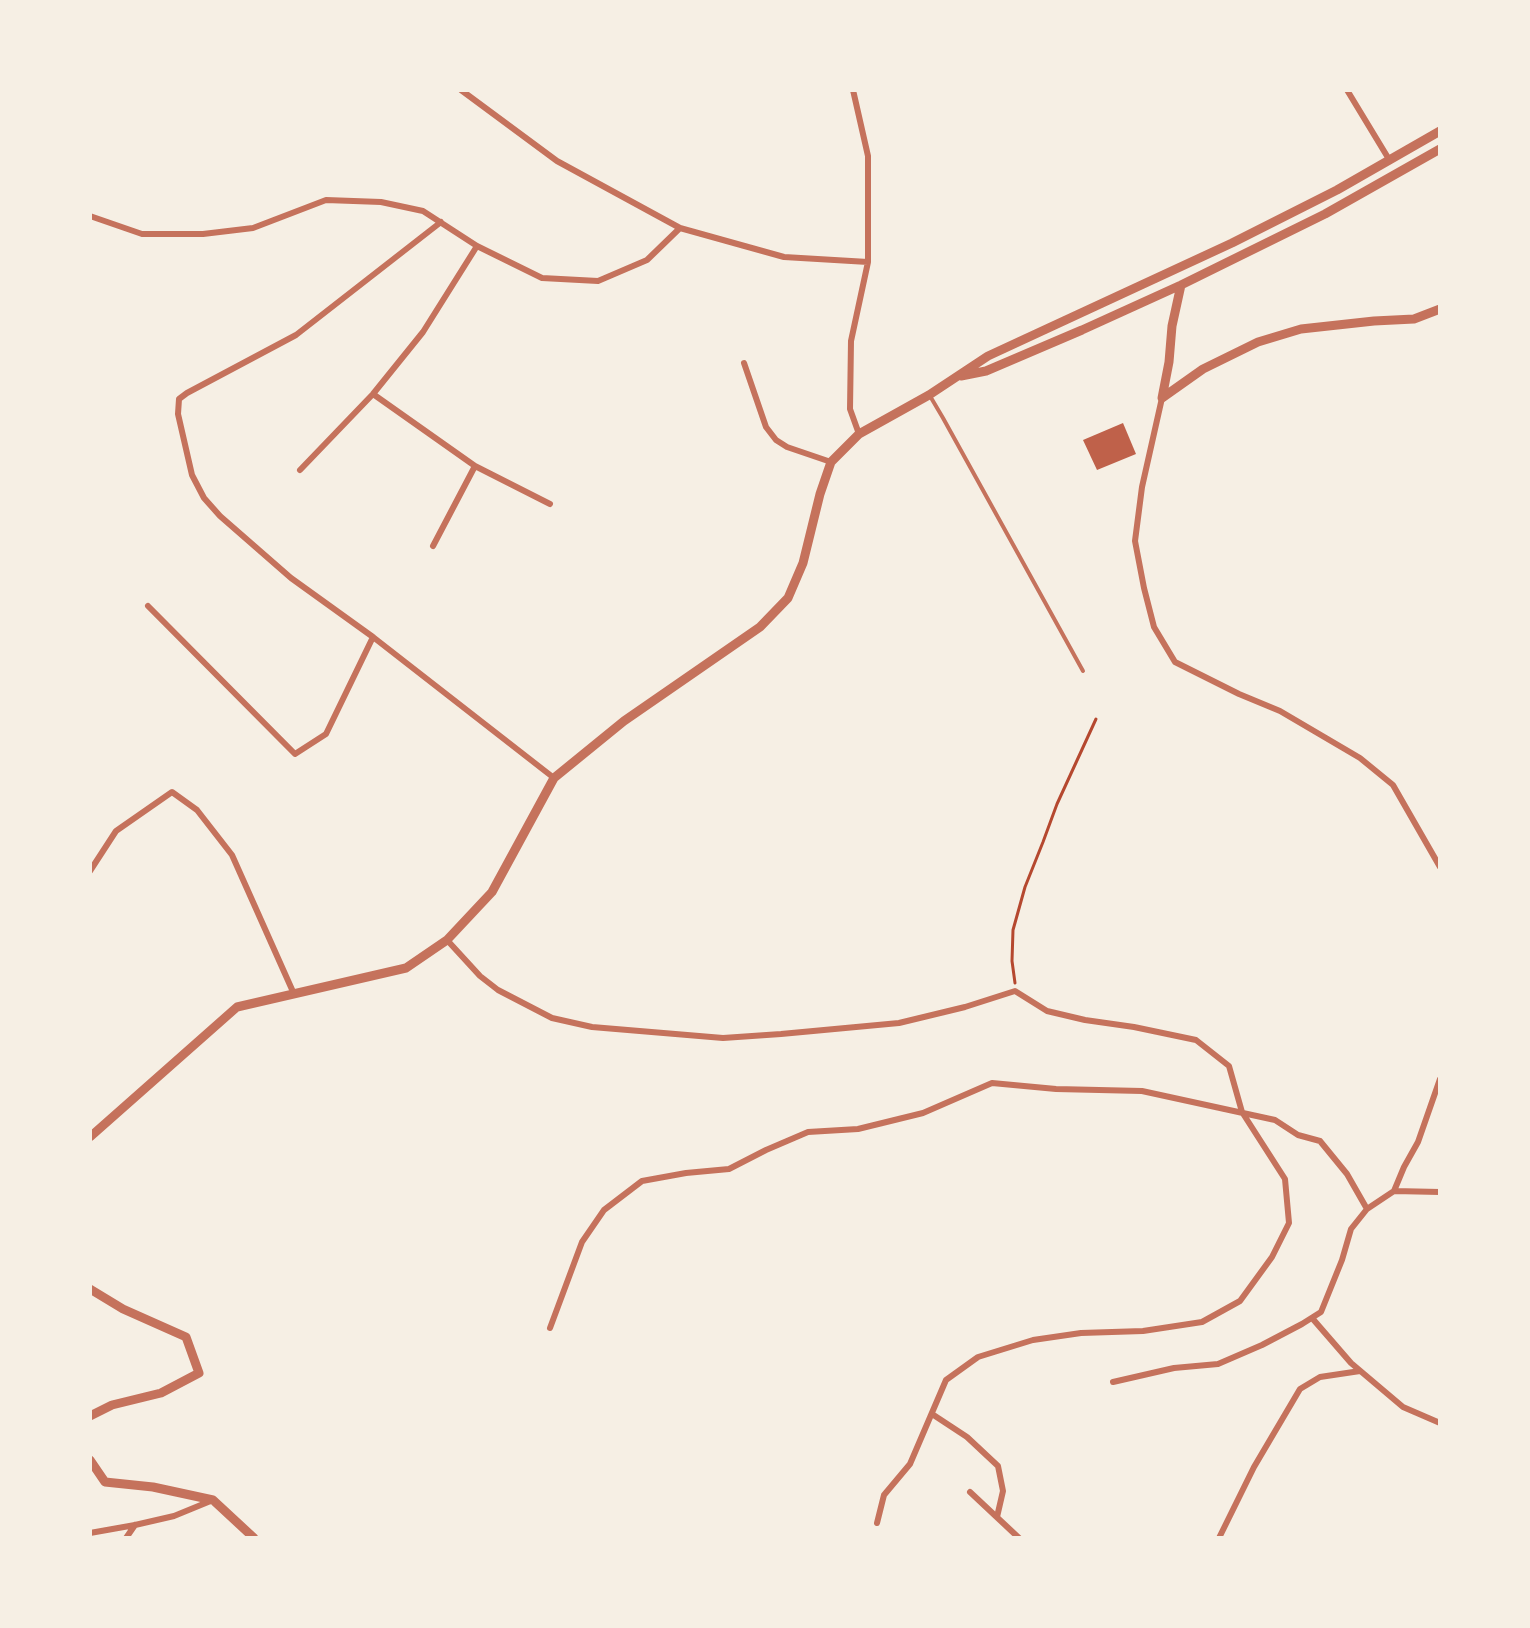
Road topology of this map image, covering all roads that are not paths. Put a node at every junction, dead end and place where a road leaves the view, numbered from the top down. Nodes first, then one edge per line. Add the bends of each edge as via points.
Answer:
1 (461, 90) edge
2 (1347, 90) edge
3 (855, 91) edge
4 (1440, 131) edge
5 (1440, 149) edge
6 (1389, 161) junction
7 (1318, 200) junction
8 (1325, 214) junction
9 (90, 216) edge
10 (441, 222) junction
11 (680, 228) junction
12 (477, 246) junction
13 (868, 262) junction
14 (1181, 285) junction
15 (1440, 309) edge
16 (744, 363) dead end
17 (956, 377) junction
18 (373, 394) junction
19 (929, 395) junction
20 (1162, 398) junction
21 (859, 434) junction
22 (831, 462) junction
23 (475, 466) junction
24 (300, 470) dead end
25 (550, 504) dead end
26 (433, 546) dead end
27 (148, 606) dead end
28 (374, 637) junction
29 (1083, 672) dead end
30 (554, 778) junction
31 (1440, 867) edge
32 (90, 871) edge
33 (447, 940) junction
34 (294, 994) junction
35 (1440, 1079) edge
36 (1242, 1112) junction
37 (91, 1136) edge
38 (1394, 1191) junction
39 (1440, 1192) edge
40 (1367, 1209) junction
41 (90, 1288) edge
42 (1312, 1318) junction
43 (550, 1328) dead end
44 (1360, 1371) junction
45 (1113, 1382) dead end
46 (932, 1414) junction
47 (90, 1416) edge
48 (1440, 1423) edge
49 (90, 1460) edge
50 (970, 1492) dead end
51 (213, 1500) junction
52 (997, 1517) junction
53 (877, 1523) dead end
54 (135, 1525) junction
55 (90, 1533) edge
56 (126, 1538) edge
57 (254, 1538) edge
58 (1019, 1538) edge
59 (1219, 1538) edge

1 - 11 street via 557,161
2 - 6 street
3 - 13 street via 868,156
4 - 6 street
5 - 8 street
6 - 7 street
7 - 8 street
7 - 17 street via 988,356
8 - 14 street
9 - 10 street via 142,234 203,234 253,228 326,200 381,202 423,211
10 - 12 street
10 - 28 street via 296,335 179,399 178,414 192,475 204,498 291,578
11 - 12 street via 647,260 598,281 542,278
11 - 13 street via 784,257
12 - 18 street via 423,332
13 - 21 street via 851,341 850,409
14 - 17 street via 986,371
14 - 20 street
15 - 20 street via 1414,319 1301,329 1258,342 1203,369
16 - 22 street via 766,428 776,440
17 - 19 street
18 - 23 street
18 - 24 street
19 - 21 street
19 - 29 lane
20 - 31 street via 1142,487 1135,541 1159,636 1175,662 1289,717 1360,758 1393,785
21 - 22 street
22 - 30 street via 803,563 788,598 760,627 624,721
23 - 25 street
23 - 26 street
27 - 28 street via 295,754 326,734
28 - 30 street
30 - 33 street via 492,892
32 - 34 street via 116,831 172,792 197,810 232,855
33 - 34 street via 406,968
33 - 36 street via 498,990 552,1018 592,1027 723,1038 781,1034 899,1023 1016,991 1047,1011 1196,1040 1229,1066
34 - 37 street via 237,1007
35 - 38 street via 1418,1142
36 - 40 street via 1275,1120 1298,1135 1320,1141 1347,1174
36 - 43 street via 1142,1091 992,1083 923,1113 858,1129 808,1132 729,1169 642,1181 604,1210 582,1242
36 - 46 street via 1285,1179 1289,1222 1272,1257 1240,1301 1202,1322 1143,1332 1081,1333 1033,1340 978,1357 946,1380
38 - 39 street
38 - 40 street
40 - 42 street via 1351,1229 1321,1312
41 - 47 street via 123,1309 186,1337 199,1373 161,1393 112,1405
42 - 44 street
42 - 45 street via 1218,1364 1174,1368
44 - 48 street via 1402,1407
44 - 59 street via 1320,1377 1300,1389 1254,1467
46 - 52 street via 967,1437 998,1466 1003,1491
46 - 53 street via 910,1464 884,1494
49 - 51 street via 105,1482
50 - 52 street
51 - 54 street via 174,1516
51 - 57 street
52 - 58 street
54 - 55 street
54 - 56 street

